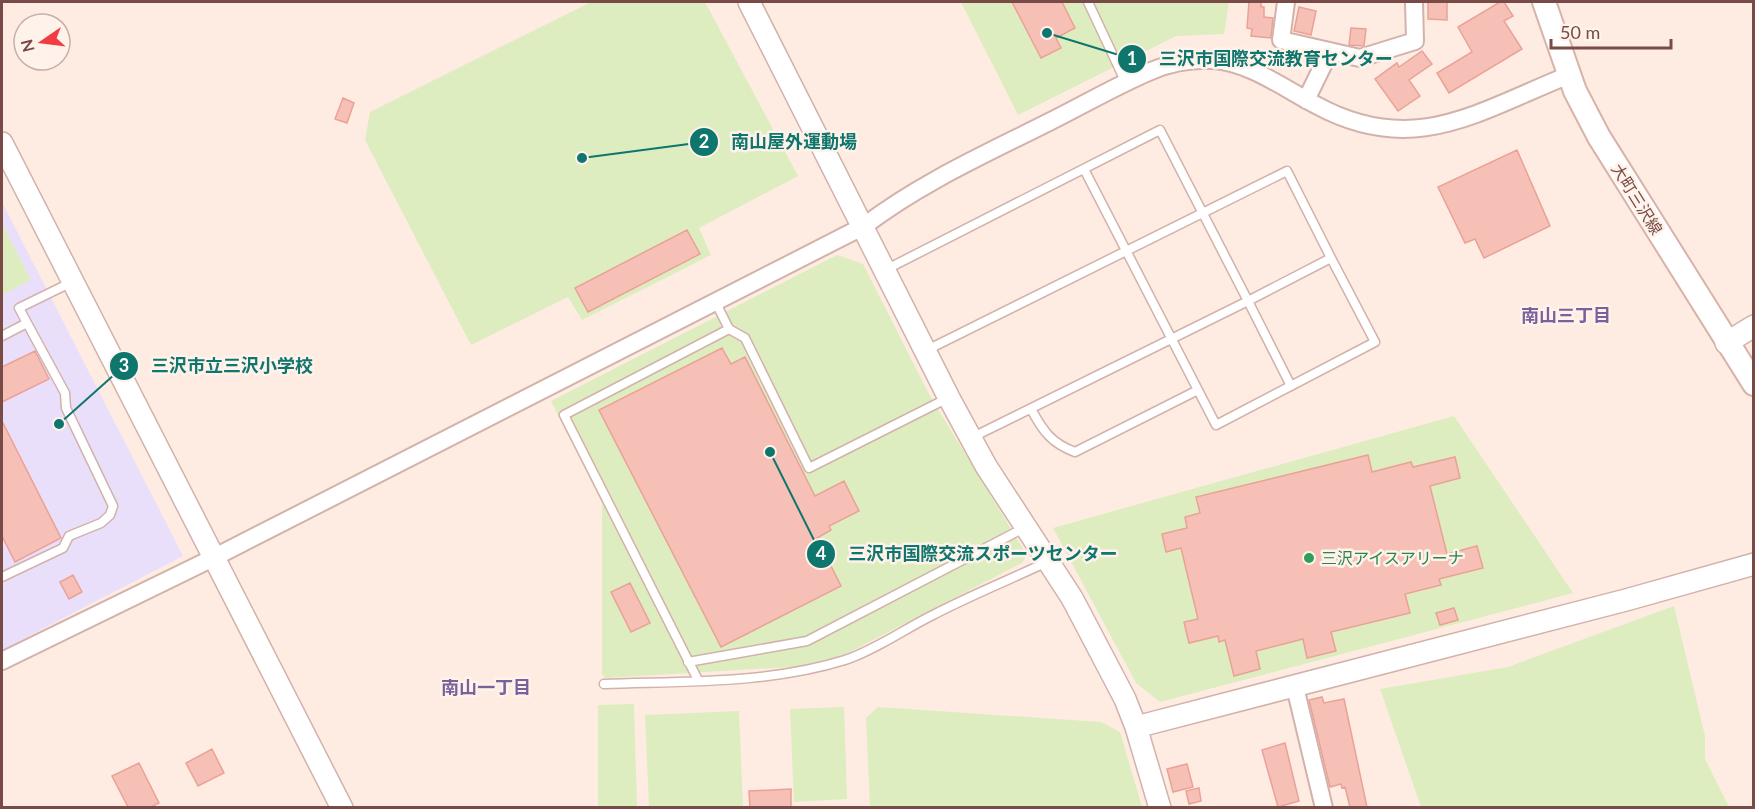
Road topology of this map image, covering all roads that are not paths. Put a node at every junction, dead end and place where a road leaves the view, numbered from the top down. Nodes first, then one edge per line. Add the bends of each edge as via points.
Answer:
1 (749, 2) edge
2 (1088, 2) edge
3 (1286, 2) edge
4 (1414, 2) edge
5 (1544, 2) edge
6 (1330, 51) junction
7 (1569, 75) junction
8 (1126, 84) junction
9 (1306, 100) junction
10 (2, 143) edge
11 (1084, 169) junction
12 (1203, 214) junction
13 (864, 226) junction
14 (1127, 252) junction
15 (1331, 258) junction
16 (885, 270) junction
17 (72, 281) junction
18 (715, 300) junction
19 (1248, 301) junction
20 (27, 323) junction
21 (1754, 326) edge
22 (729, 329) junction
23 (2, 336) edge
24 (1172, 339) junction
25 (1726, 343) junction
26 (925, 352) junction
27 (1754, 384) edge
28 (1291, 386) junction
29 (1198, 390) junction
30 (949, 398) junction
31 (1030, 409) junction
32 (971, 438) junction
33 (1026, 527) junction
34 (213, 558) junction
35 (1048, 561) junction
36 (1754, 564) edge
37 (2, 577) edge
38 (2, 661) edge
39 (688, 662) junction
40 (698, 680) junction
41 (604, 684) dead end
42 (1295, 687) junction
43 (1137, 727) junction
44 (342, 807) edge
45 (1160, 807) edge
46 (1324, 807) edge

1 - 13 street
2 - 8 lane
3 - 6 street via 1281,40
4 - 6 street via 1415,41 1360,58
5 - 7 main road, 大町三沢線
6 - 9 street
7 - 9 street via 1463,118 1413,131 1355,124
7 - 25 main road, 大町三沢線 via 1599,138
8 - 9 street via 1175,63 1216,60 1236,65
8 - 13 street via 933,181
10 - 17 street
11 - 12 lane via 1160,130
11 - 14 lane
11 - 16 lane
12 - 14 lane
12 - 15 lane via 1287,171
12 - 19 lane
13 - 16 street
13 - 18 street
14 - 24 lane
14 - 26 lane
15 - 19 lane
15 - 28 lane via 1375,342
16 - 26 street
17 - 20 lane via 19,308
17 - 34 street
18 - 22 lane
18 - 34 street
19 - 24 lane
19 - 28 lane
20 - 23 lane
20 - 37 lane via 65,393 66,408 113,506 101,523 69,536 63,548
21 - 25 street
22 - 30 lane via 745,338 809,468
22 - 39 lane via 564,415
24 - 29 lane
24 - 31 lane
25 - 27 main road, 大町三沢線
26 - 30 street
28 - 29 lane via 1216,424
29 - 31 lane via 1075,452 1047,438
30 - 32 street
31 - 32 lane
32 - 33 street
33 - 35 street
33 - 39 lane via 807,641
34 - 38 street
34 - 44 street
35 - 40 lane via 849,659 791,673
35 - 43 street via 1100,651
36 - 42 street
39 - 40 lane
40 - 41 lane
42 - 43 street
42 - 46 street
43 - 45 street

